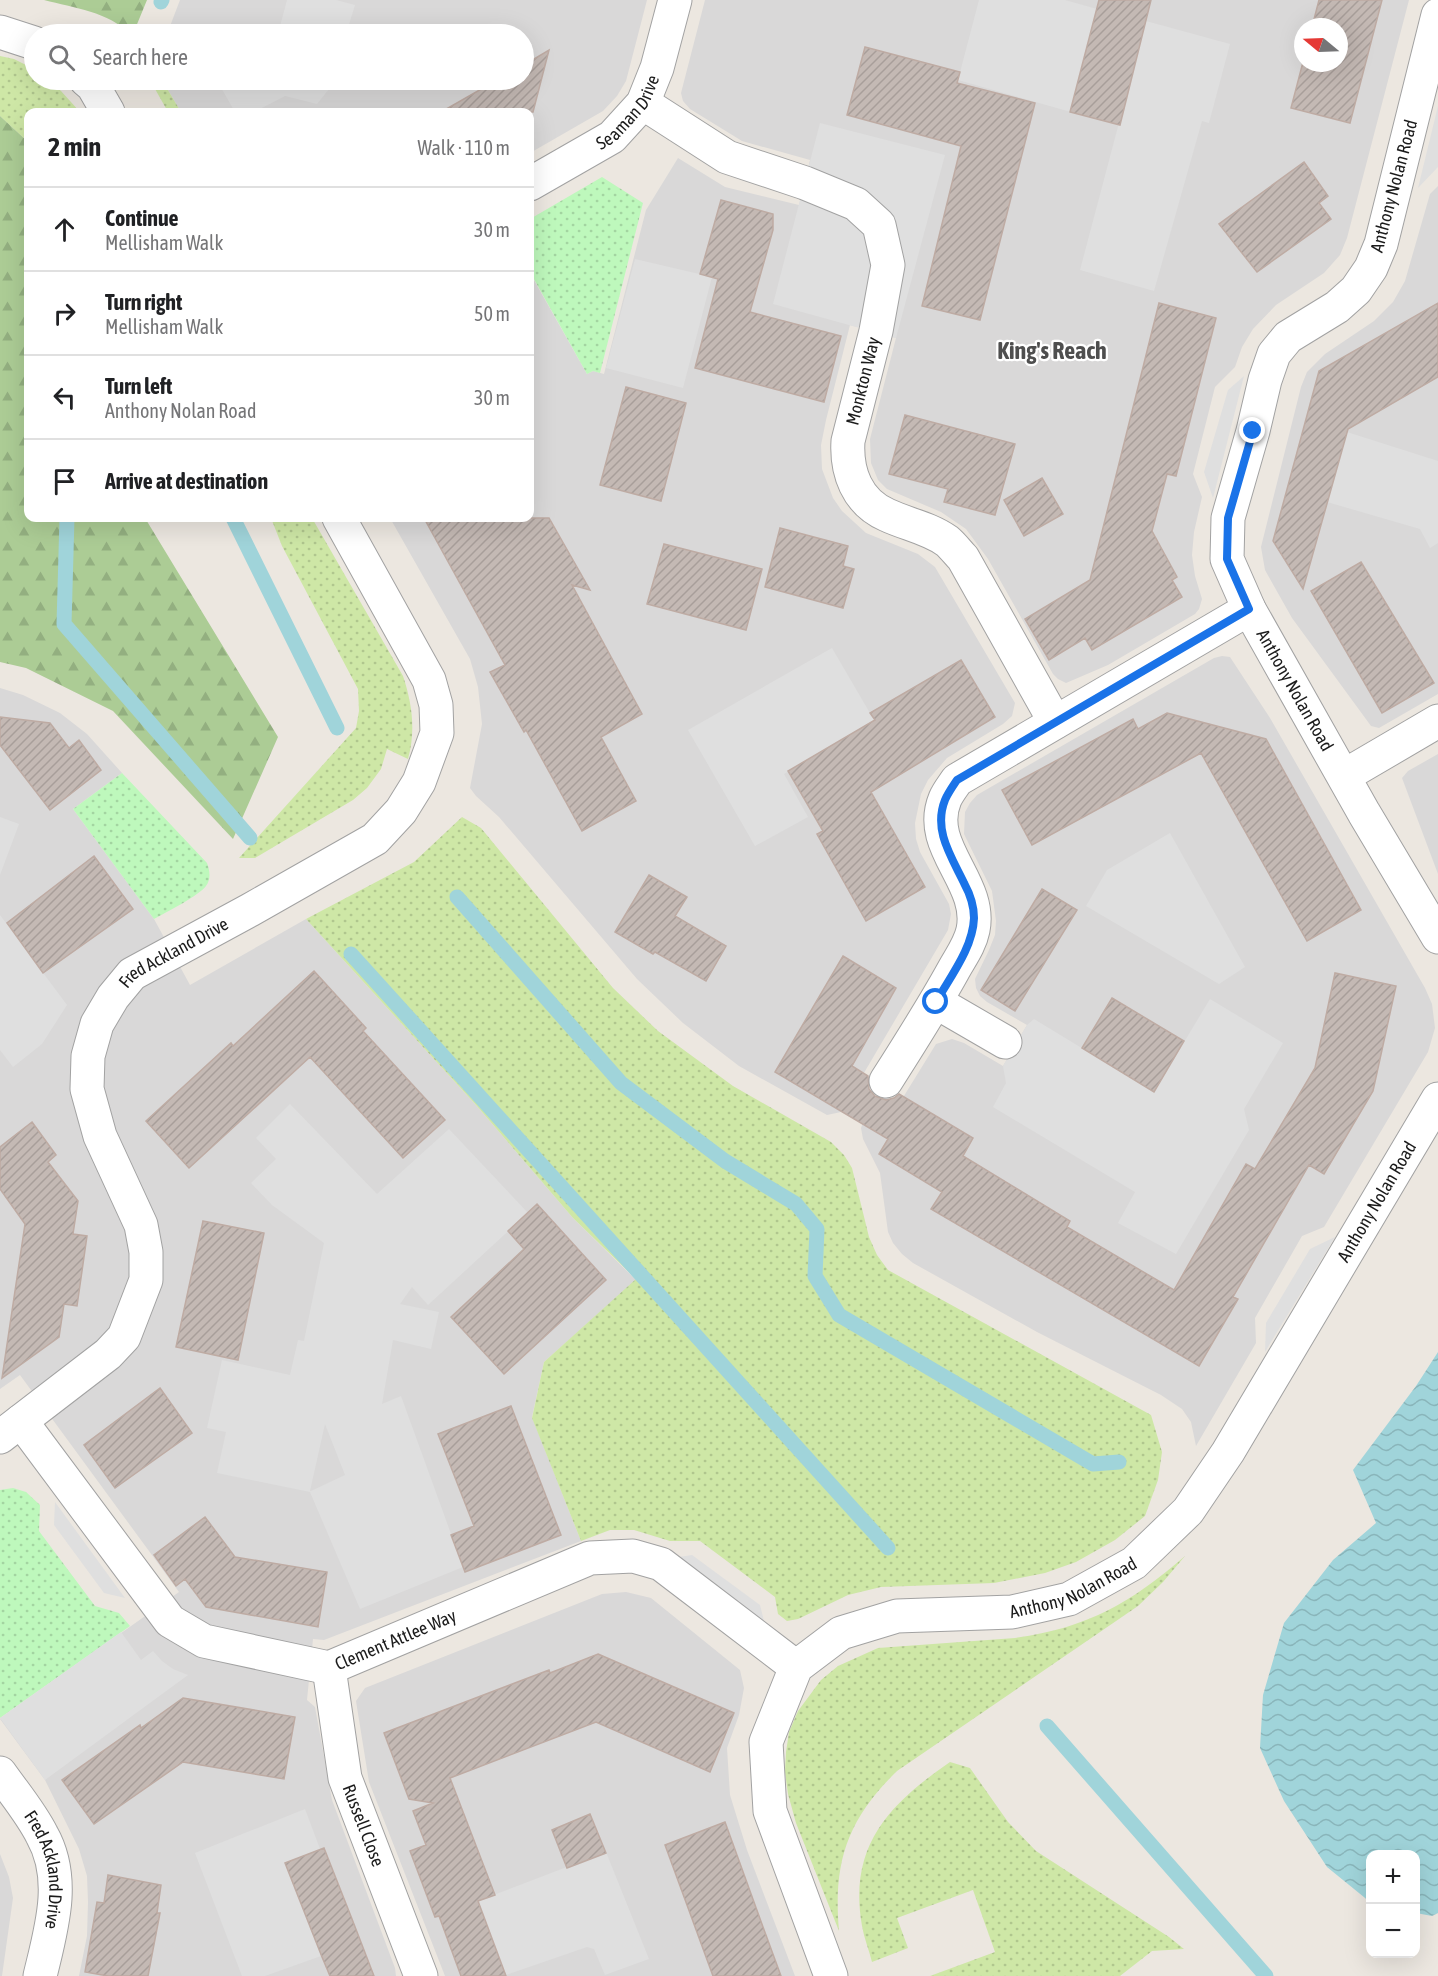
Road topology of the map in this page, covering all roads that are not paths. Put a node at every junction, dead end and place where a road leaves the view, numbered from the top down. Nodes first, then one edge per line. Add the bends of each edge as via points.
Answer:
1 (675, 0) edge
2 (1438, 15) edge
3 (0, 32) edge
4 (24, 40) edge
5 (95, 90) edge
6 (643, 103) junction
7 (106, 108) edge
8 (534, 182) edge
9 (341, 522) edge
10 (1249, 609) junction
11 (1438, 721) edge
12 (1055, 722) junction
13 (1344, 776) junction
14 (1438, 936) edge
15 (936, 1002) junction
16 (1005, 1042) dead end
17 (886, 1081) dead end
18 (1438, 1099) edge
19 (10, 1429) edge
20 (796, 1667) junction
21 (328, 1668) junction
22 (0, 1773) edge
23 (40, 1976) edge
24 (422, 1976) edge
25 (831, 1976) edge

1 - 6 street, Seaman Drive
2 - 10 street, Anthony Nolan Road via 1381,244 1371,268 1356,290 1337,307 1288,336 1274,354 1265,380 1228,518 1227,559
3 - 4 street
5 - 7 street
6 - 8 street, Seaman Drive via 612,137
6 - 12 street, Monkton Way via 727,157 856,204 879,225 888,265 848,441 851,478 870,504 884,514 928,531 963,558
9 - 19 street, Fred Ackland Drive via 429,680 436,705 437,734 419,782 401,811 375,839 132,974 113,998 91,1045 87,1089 100,1136 141,1225 146,1280 124,1337 108,1354
10 - 12 street
10 - 13 street, Anthony Nolan Road
11 - 13 street
12 - 15 street via 957,780 945,800 943,840 972,898 974,917 968,945
13 - 14 street, Anthony Nolan Road
15 - 16 street
15 - 17 street
18 - 20 street, Anthony Nolan Road via 1215,1471 1188,1511 1134,1563 1069,1599 1012,1612 897,1616 841,1633
19 - 21 street, Clement Attlee Way via 170,1621 204,1641
20 - 21 street, Clement Attlee Way via 661,1564 633,1556 590,1558
20 - 25 street via 766,1742 770,1811
21 - 24 street, Russell Close via 345,1778
22 - 23 street, Fred Ackland Drive via 43,1835 54,1867 56,1906

